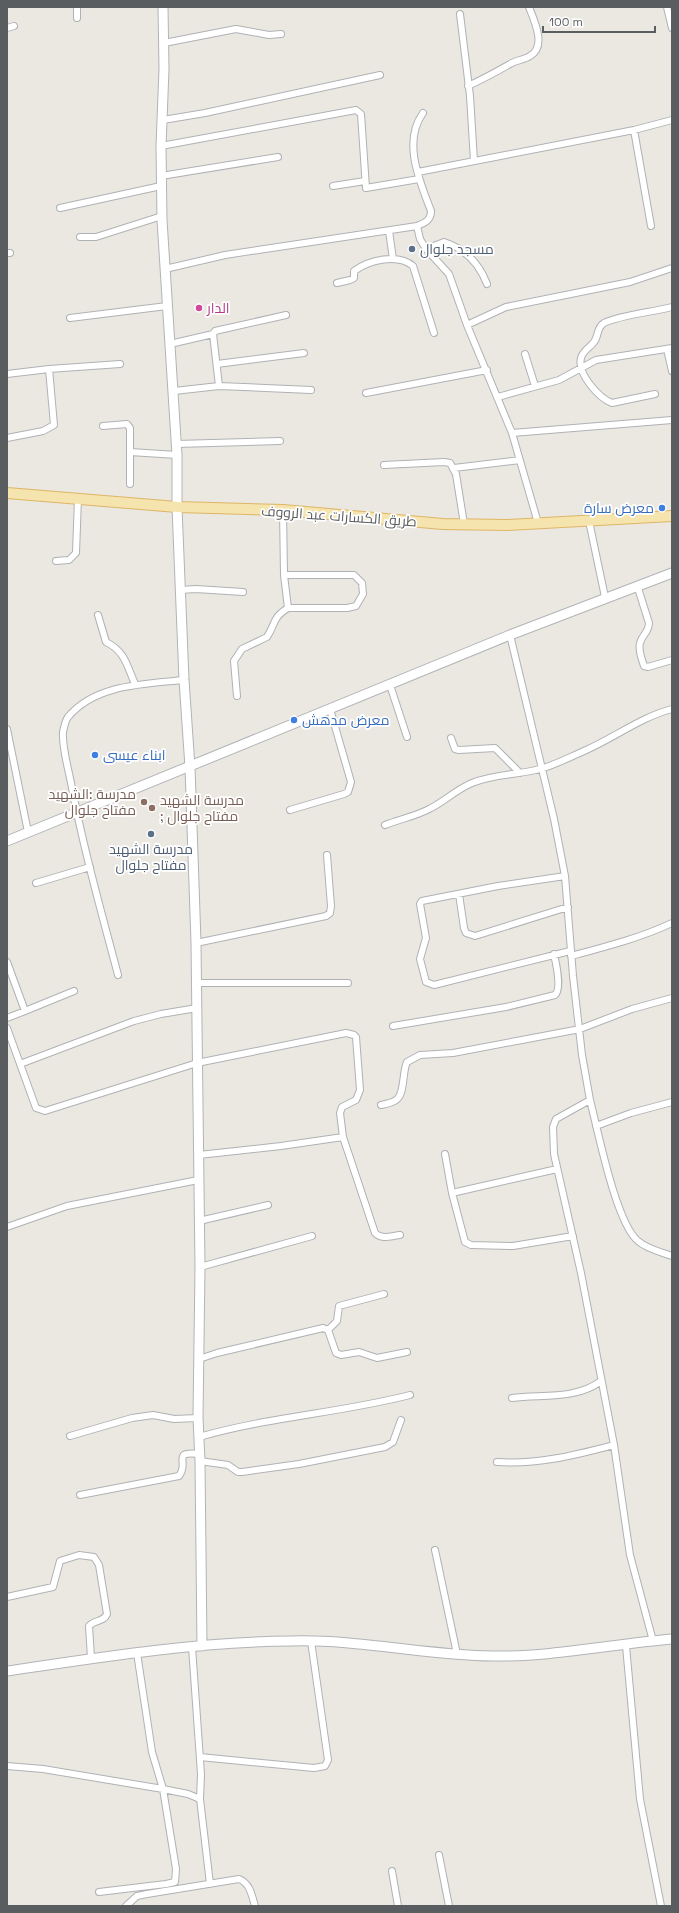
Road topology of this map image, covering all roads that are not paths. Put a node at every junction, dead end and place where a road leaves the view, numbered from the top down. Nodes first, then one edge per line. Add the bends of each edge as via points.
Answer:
1 (77, 7) edge
2 (163, 7) edge
3 (529, 7) edge
4 (667, 7) edge
5 (460, 14) dead end
6 (77, 18) dead end
7 (14, 26) dead end
8 (7, 28) edge
9 (672, 28) edge
10 (282, 34) dead end
11 (164, 43) junction
12 (380, 75) dead end
13 (468, 86) junction
14 (423, 113) dead end
15 (162, 120) junction
16 (672, 120) edge
17 (634, 130) junction
18 (161, 146) junction
19 (278, 157) dead end
20 (474, 161) junction
21 (418, 172) junction
22 (161, 176) junction
23 (419, 179) junction
24 (365, 182) junction
25 (161, 186) junction
26 (333, 186) dead end
27 (60, 208) dead end
28 (162, 216) junction
29 (417, 226) junction
30 (651, 226) dead end
31 (389, 230) junction
32 (80, 237) dead end
33 (426, 249) junction
34 (393, 259) junction
35 (672, 268) edge
36 (165, 269) junction
37 (337, 283) dead end
38 (487, 284) dead end
39 (167, 306) junction
40 (672, 307) edge
41 (286, 315) dead end
42 (70, 318) dead end
43 (467, 325) junction
44 (434, 333) dead end
45 (213, 334) junction
46 (170, 344) junction
47 (669, 349) edge
48 (304, 353) dead end
49 (525, 354) dead end
50 (120, 364) dead end
51 (217, 364) junction
52 (581, 368) junction
53 (49, 369) junction
54 (487, 370) junction
55 (672, 371) edge
56 (7, 374) edge
57 (219, 386) junction
58 (535, 386) junction
59 (311, 390) dead end
60 (174, 391) junction
61 (366, 393) dead end
62 (655, 394) dead end
63 (498, 397) junction
64 (672, 420) edge
65 (103, 426) dead end
66 (512, 432) junction
67 (7, 438) edge
68 (280, 441) dead end
69 (176, 444) junction
70 (130, 452) junction
71 (177, 455) junction
72 (520, 460) junction
73 (384, 465) dead end
74 (454, 468) junction
75 (130, 484) dead end
76 (7, 493) edge
77 (78, 498) junction
78 (177, 507) junction
79 (283, 510) junction
80 (672, 516) edge
81 (589, 521) junction
82 (538, 523) junction
83 (464, 524) junction
84 (56, 561) dead end
85 (672, 573) edge
86 (284, 575) junction
87 (637, 585) junction
88 (180, 590) junction
89 (243, 592) dead end
90 (605, 597) junction
91 (288, 608) junction
92 (98, 615) dead end
93 (510, 635) junction
94 (672, 660) edge
95 (184, 680) junction
96 (134, 684) junction
97 (390, 685) junction
98 (237, 696) dead end
99 (672, 709) edge
100 (330, 710) junction
101 (7, 729) edge
102 (407, 737) dead end
103 (451, 738) dead end
104 (190, 767) junction
105 (541, 769) junction
106 (520, 774) junction
107 (290, 810) dead end
108 (77, 813) junction
109 (385, 825) dead end
110 (28, 832) junction
111 (7, 841) edge
112 (327, 855) dead end
113 (90, 867) junction
114 (565, 876) junction
115 (36, 883) dead end
116 (458, 894) junction
117 (568, 907) junction
118 (672, 923) edge
119 (196, 943) junction
120 (571, 953) junction
121 (554, 954) junction
122 (7, 962) edge
123 (118, 975) dead end
124 (14, 981) junction
125 (7, 983) edge
126 (196, 983) junction
127 (348, 983) dead end
128 (74, 991) dead end
129 (672, 998) edge
130 (197, 1008) junction
131 (25, 1011) junction
132 (7, 1018) edge
133 (393, 1026) dead end
134 (7, 1028) edge
135 (580, 1029) junction
136 (20, 1064) junction
137 (196, 1064) junction
138 (590, 1100) junction
139 (672, 1102) edge
140 (381, 1105) dead end
141 (596, 1126) junction
142 (343, 1137) junction
143 (445, 1154) dead end
144 (198, 1155) junction
145 (556, 1169) junction
146 (198, 1180) junction
147 (452, 1193) junction
148 (268, 1205) dead end
149 (199, 1221) junction
150 (7, 1227) edge
151 (400, 1235) dead end
152 (312, 1236) dead end
153 (573, 1236) junction
154 (672, 1256) edge
155 (200, 1267) junction
156 (384, 1294) dead end
157 (328, 1330) junction
158 (407, 1352) dead end
159 (199, 1359) junction
160 (601, 1381) junction
161 (410, 1395) dead end
162 (512, 1398) dead end
163 (198, 1418) junction
164 (401, 1420) dead end
165 (70, 1436) dead end
166 (199, 1437) junction
167 (614, 1445) junction
168 (200, 1457) junction
169 (497, 1462) dead end
170 (80, 1495) dead end
171 (435, 1550) dead end
172 (7, 1597) edge
173 (672, 1639) edge
174 (311, 1641) junction
175 (653, 1641) junction
176 (202, 1646) junction
177 (626, 1646) junction
178 (192, 1647) junction
179 (137, 1652) junction
180 (458, 1654) junction
181 (91, 1658) junction
182 (7, 1671) edge
183 (200, 1757) junction
184 (7, 1766) edge
185 (163, 1789) junction
186 (200, 1799) junction
187 (439, 1855) dead end
188 (392, 1871) dead end
189 (210, 1884) junction
190 (99, 1892) dead end
191 (126, 1906) edge
192 (255, 1906) edge
193 (398, 1906) edge
194 (449, 1906) edge
195 (662, 1906) edge

1 - 6 street
2 - 11 street
3 - 13 street via 538,33 539,43 535,52
4 - 9 street
5 - 13 street
7 - 8 street
10 - 11 street via 269,35 236,29
11 - 15 street
12 - 15 street
13 - 20 street
14 - 21 street via 413,136
15 - 18 street
16 - 17 street
17 - 20 street
17 - 30 street
18 - 22 street
18 - 24 street via 356,110 361,114
19 - 22 street
20 - 21 street
21 - 23 street
22 - 25 street
23 - 24 street via 366,188
23 - 29 street via 431,216 428,221
24 - 26 street
25 - 27 street
25 - 28 street
28 - 32 street via 96,236
28 - 36 street
29 - 31 street
29 - 33 street
31 - 34 street
31 - 36 street via 225,255
33 - 38 street via 444,242 460,249 476,263
33 - 43 street via 449,274
34 - 37 street via 365,264 354,271 354,278
34 - 44 street via 405,260 413,266
35 - 43 street via 630,282 506,307
36 - 39 street
39 - 42 street
39 - 46 street
40 - 52 street via 636,314 601,325 594,342 580,359
41 - 45 street via 223,328
43 - 54 street
45 - 46 street
45 - 51 street
46 - 60 street
47 - 52 street via 596,360
47 - 55 street
48 - 51 street
49 - 58 street
50 - 53 street
51 - 57 street
52 - 58 street via 559,380
52 - 62 street via 593,390 612,403
53 - 56 street
53 - 67 street via 54,425 44,431
54 - 61 street
54 - 63 street
57 - 59 street
57 - 60 street
58 - 63 street
60 - 69 street
63 - 66 street
64 - 66 street
65 - 70 street via 128,426
66 - 72 street
68 - 69 street
69 - 71 street
70 - 71 street
70 - 75 street
71 - 78 street
72 - 74 street
72 - 82 street
73 - 74 street via 444,462 450,463
74 - 83 street
76 - 77 main road, طريق الكسارات عبد الرووف
77 - 78 main road, طريق الكسارات عبد الرووف
77 - 84 street via 76,553 69,560
78 - 79 main road, طريق الكسارات عبد الرووف
78 - 88 street
79 - 83 main road, طريق الكسارات عبد الرووف
79 - 86 street
80 - 81 main road, طريق الكسارات عبد الرووف
81 - 82 main road, طريق الكسارات عبد الرووف
81 - 90 street
82 - 83 main road, طريق الكسارات عبد الرووف
85 - 87 street
86 - 91 street
86 - 91 street via 354,576 362,583 363,594 356,606
87 - 90 street
87 - 94 street via 649,628 639,649 644,666
88 - 89 street
88 - 95 street
90 - 93 street
91 - 98 street via 273,621 267,636 242,649 234,661
92 - 96 street via 106,642 121,652
93 - 97 street
93 - 105 street
95 - 96 street
95 - 104 street
96 - 108 street via 114,689 93,699 67,719 63,732 64,745
97 - 100 street
97 - 102 street
99 - 105 street via 607,741
100 - 104 street
100 - 107 street via 351,782 350,787 344,794
101 - 110 street
103 - 106 street via 455,749 459,750 494,748
104 - 108 street
104 - 119 street
105 - 106 street
105 - 114 street
106 - 109 street via 502,775 472,783 430,809
108 - 110 street
108 - 113 street
110 - 111 street
112 - 119 street via 331,906 326,916
113 - 115 street
113 - 123 street
114 - 116 street
114 - 117 street
116 - 117 street via 466,933 475,936
116 - 121 street via 426,900 420,904 426,938 420,960 428,983 438,985
117 - 120 street
118 - 120 street via 609,946
119 - 126 street
120 - 121 street
120 - 135 street
121 - 133 street via 558,989 555,995 500,1008
122 - 124 street
124 - 125 street
124 - 131 street
126 - 127 street
126 - 130 street
128 - 131 street
129 - 135 street
130 - 136 street via 134,1021
130 - 137 street
131 - 132 street
134 - 136 street
135 - 138 street
135 - 140 street via 454,1053 420,1055 407,1062 399,1097
136 - 137 street via 36,1108 44,1111
137 - 142 street via 346,1033 354,1035 360,1090 356,1100 342,1107 340,1113
137 - 144 street
138 - 141 street
138 - 145 street via 556,1119 553,1140
139 - 141 street
141 - 154 street via 626,1224 639,1242
142 - 144 street
142 - 151 street via 375,1232 380,1237
143 - 147 street
144 - 146 street
145 - 147 street
145 - 153 street
146 - 149 street
146 - 150 street via 67,1206
147 - 153 street via 462,1235 465,1242 471,1245 513,1246
148 - 149 street
149 - 155 street
152 - 155 street
153 - 160 street
155 - 159 street
156 - 157 street via 339,1306 337,1321
157 - 158 street via 336,1353 340,1355 359,1352 377,1358
157 - 159 street via 316,1329
159 - 163 street
160 - 162 street via 594,1386 563,1395
160 - 167 street
161 - 166 street via 380,1403 258,1423
163 - 165 street via 174,1419 152,1415 132,1418
163 - 166 street
164 - 168 street via 393,1442 385,1447 287,1466 238,1472 228,1465
166 - 168 street
167 - 169 street via 567,1458 535,1463
167 - 175 street via 630,1555
168 - 170 street via 187,1452 184,1454 179,1476
168 - 176 street
171 - 180 street
172 - 181 street via 52,1587 60,1561 79,1555 94,1557 99,1565 107,1614 104,1619 89,1626
173 - 175 street
174 - 176 street
174 - 180 street
174 - 183 street via 328,1760 325,1766 314,1768
175 - 177 street
176 - 178 street
177 - 180 street via 524,1656
177 - 195 street via 640,1799
178 - 179 street
178 - 183 street
179 - 181 street
179 - 185 street via 152,1752
181 - 182 street
183 - 186 street
184 - 185 street via 43,1769
185 - 186 street
185 - 190 street via 176,1869 175,1882
186 - 189 street
187 - 194 street
188 - 193 street
189 - 191 street via 137,1896
189 - 192 street via 230,1879 244,1881

